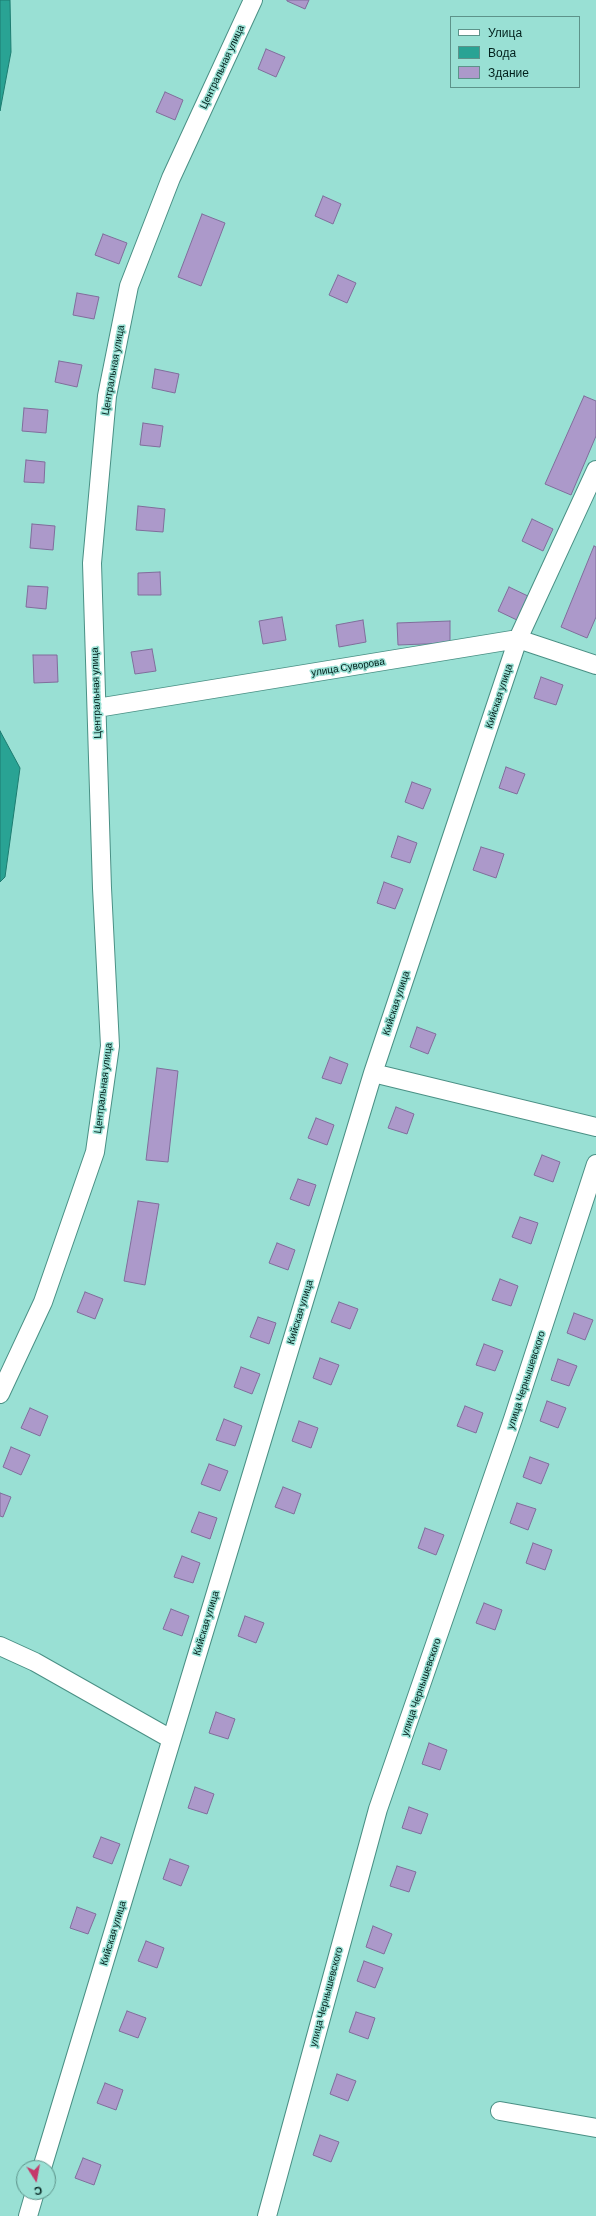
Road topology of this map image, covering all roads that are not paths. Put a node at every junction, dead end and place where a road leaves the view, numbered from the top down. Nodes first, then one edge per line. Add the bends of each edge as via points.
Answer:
1 (253, 0) edge
2 (596, 470) edge
3 (518, 638) junction
4 (596, 665) edge
5 (97, 708) junction
6 (373, 1073) junction
7 (596, 1127) edge
8 (596, 1164) edge
9 (0, 1393) edge
10 (0, 1646) edge
11 (171, 1739) junction
12 (500, 2110) dead end
13 (596, 2128) edge
14 (44, 2160) edge
15 (33, 2200) edge
16 (28, 2216) edge
17 (267, 2216) edge

1 - 5 street, Центральная улица via 171,178 129,286 107,396 92,562
2 - 3 street, Кийская улица
3 - 4 street, улица Суворова
3 - 5 street, улица Суворова
3 - 6 street, Кийская улица
5 - 9 street, Центральная улица via 110,1046 108,1062 95,1152 43,1302
6 - 7 street
6 - 11 street, Кийская улица
8 - 17 street, улица Чернышевского via 513,1419 378,1809
10 - 11 street via 35,1662
11 - 14 street, Кийская улица
12 - 13 street
15 - 16 street

